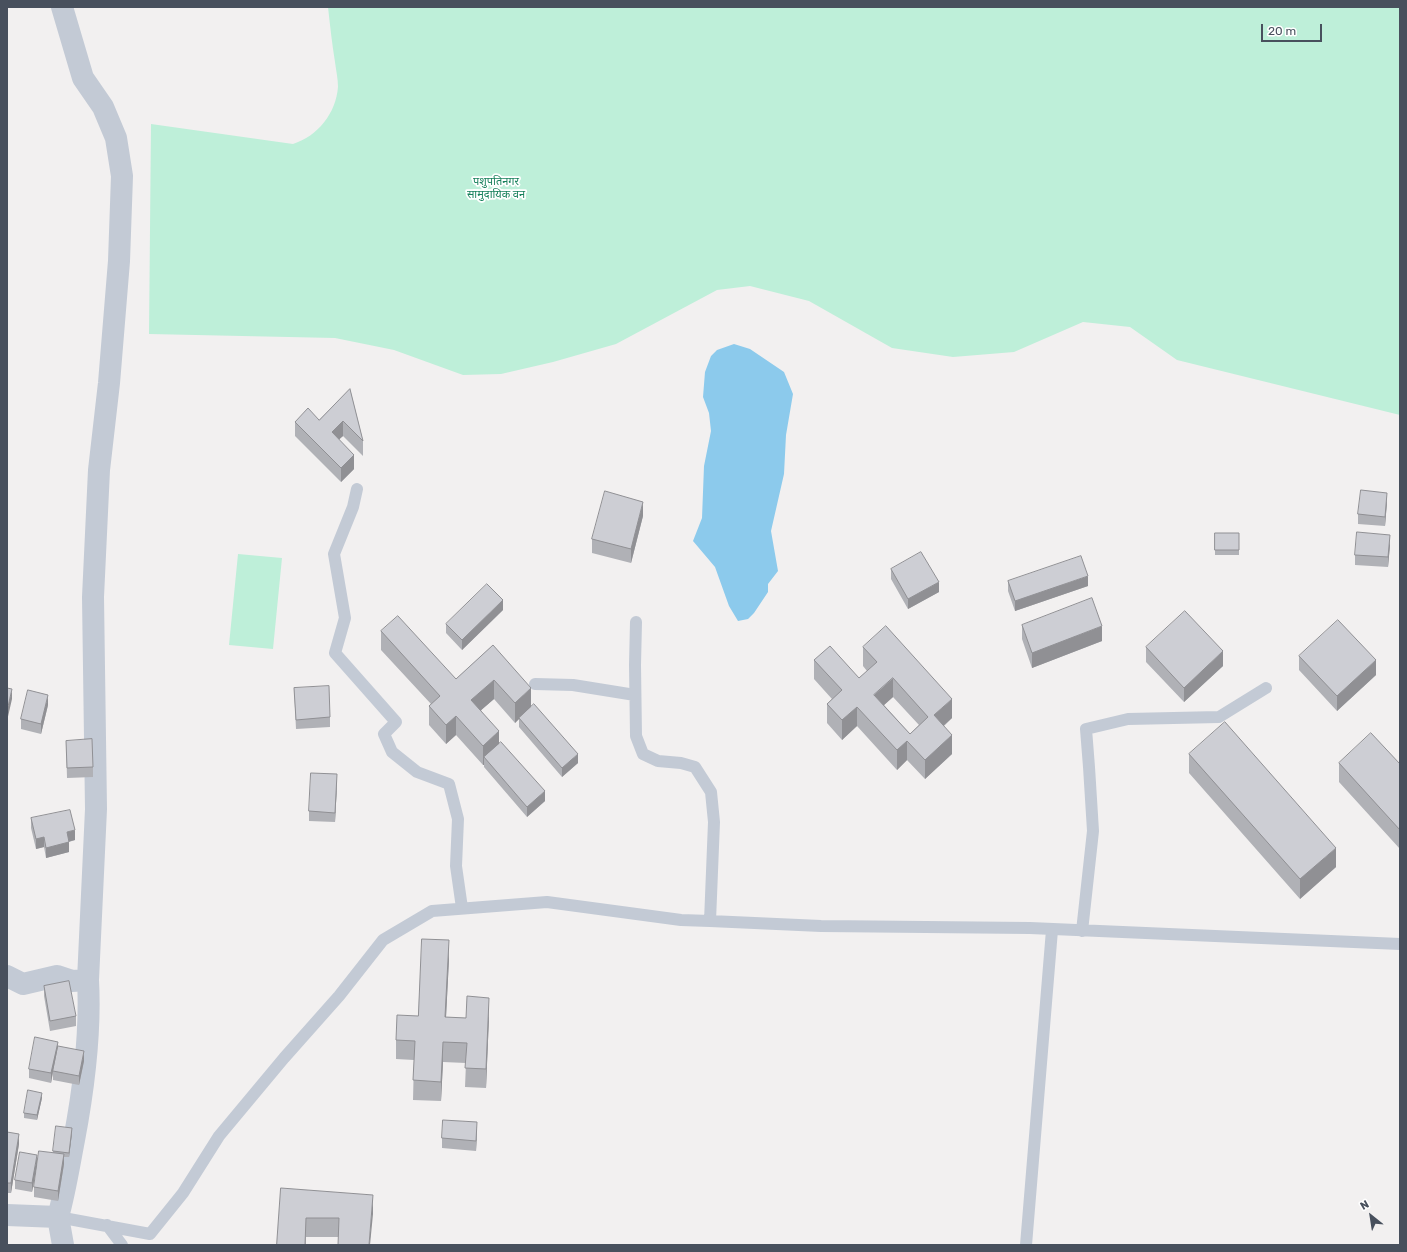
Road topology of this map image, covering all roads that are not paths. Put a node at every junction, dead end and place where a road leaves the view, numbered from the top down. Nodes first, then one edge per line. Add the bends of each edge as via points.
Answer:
1 (62, 7) edge
2 (357, 489) dead end
3 (636, 622) dead end
4 (535, 684) dead end
5 (1266, 688) dead end
6 (635, 695) junction
7 (462, 908) junction
8 (710, 921) junction
9 (1052, 930) junction
10 (1082, 931) junction
11 (1400, 944) edge
12 (7, 976) edge
13 (88, 980) junction
14 (7, 1215) edge
15 (58, 1218) junction
16 (107, 1225) junction
17 (63, 1245) edge
18 (122, 1245) edge
19 (1026, 1245) edge

1 - 13 street via 83,78 103,107 116,138 122,176 119,261 99,470 94,589 96,809
2 - 7 lane via 353,507 334,554 345,618 335,653 396,722 384,734 392,752 417,772 449,784 458,819 456,866
3 - 6 lane
4 - 6 lane via 573,685
5 - 10 lane via 1220,717 1128,719 1086,729 1093,831
6 - 8 lane via 636,736 643,754 658,761 695,767 711,792 714,822
7 - 8 lane via 547,902 681,920
7 - 16 lane via 432,911 383,940 339,996 218,1136 183,1193 150,1234
8 - 9 lane via 820,926
9 - 10 lane
9 - 19 lane
10 - 11 lane
12 - 13 street via 23,984 57,976 72,981
13 - 15 street via 88,1050 78,1120
14 - 15 street
15 - 16 lane
15 - 17 street
16 - 18 lane

